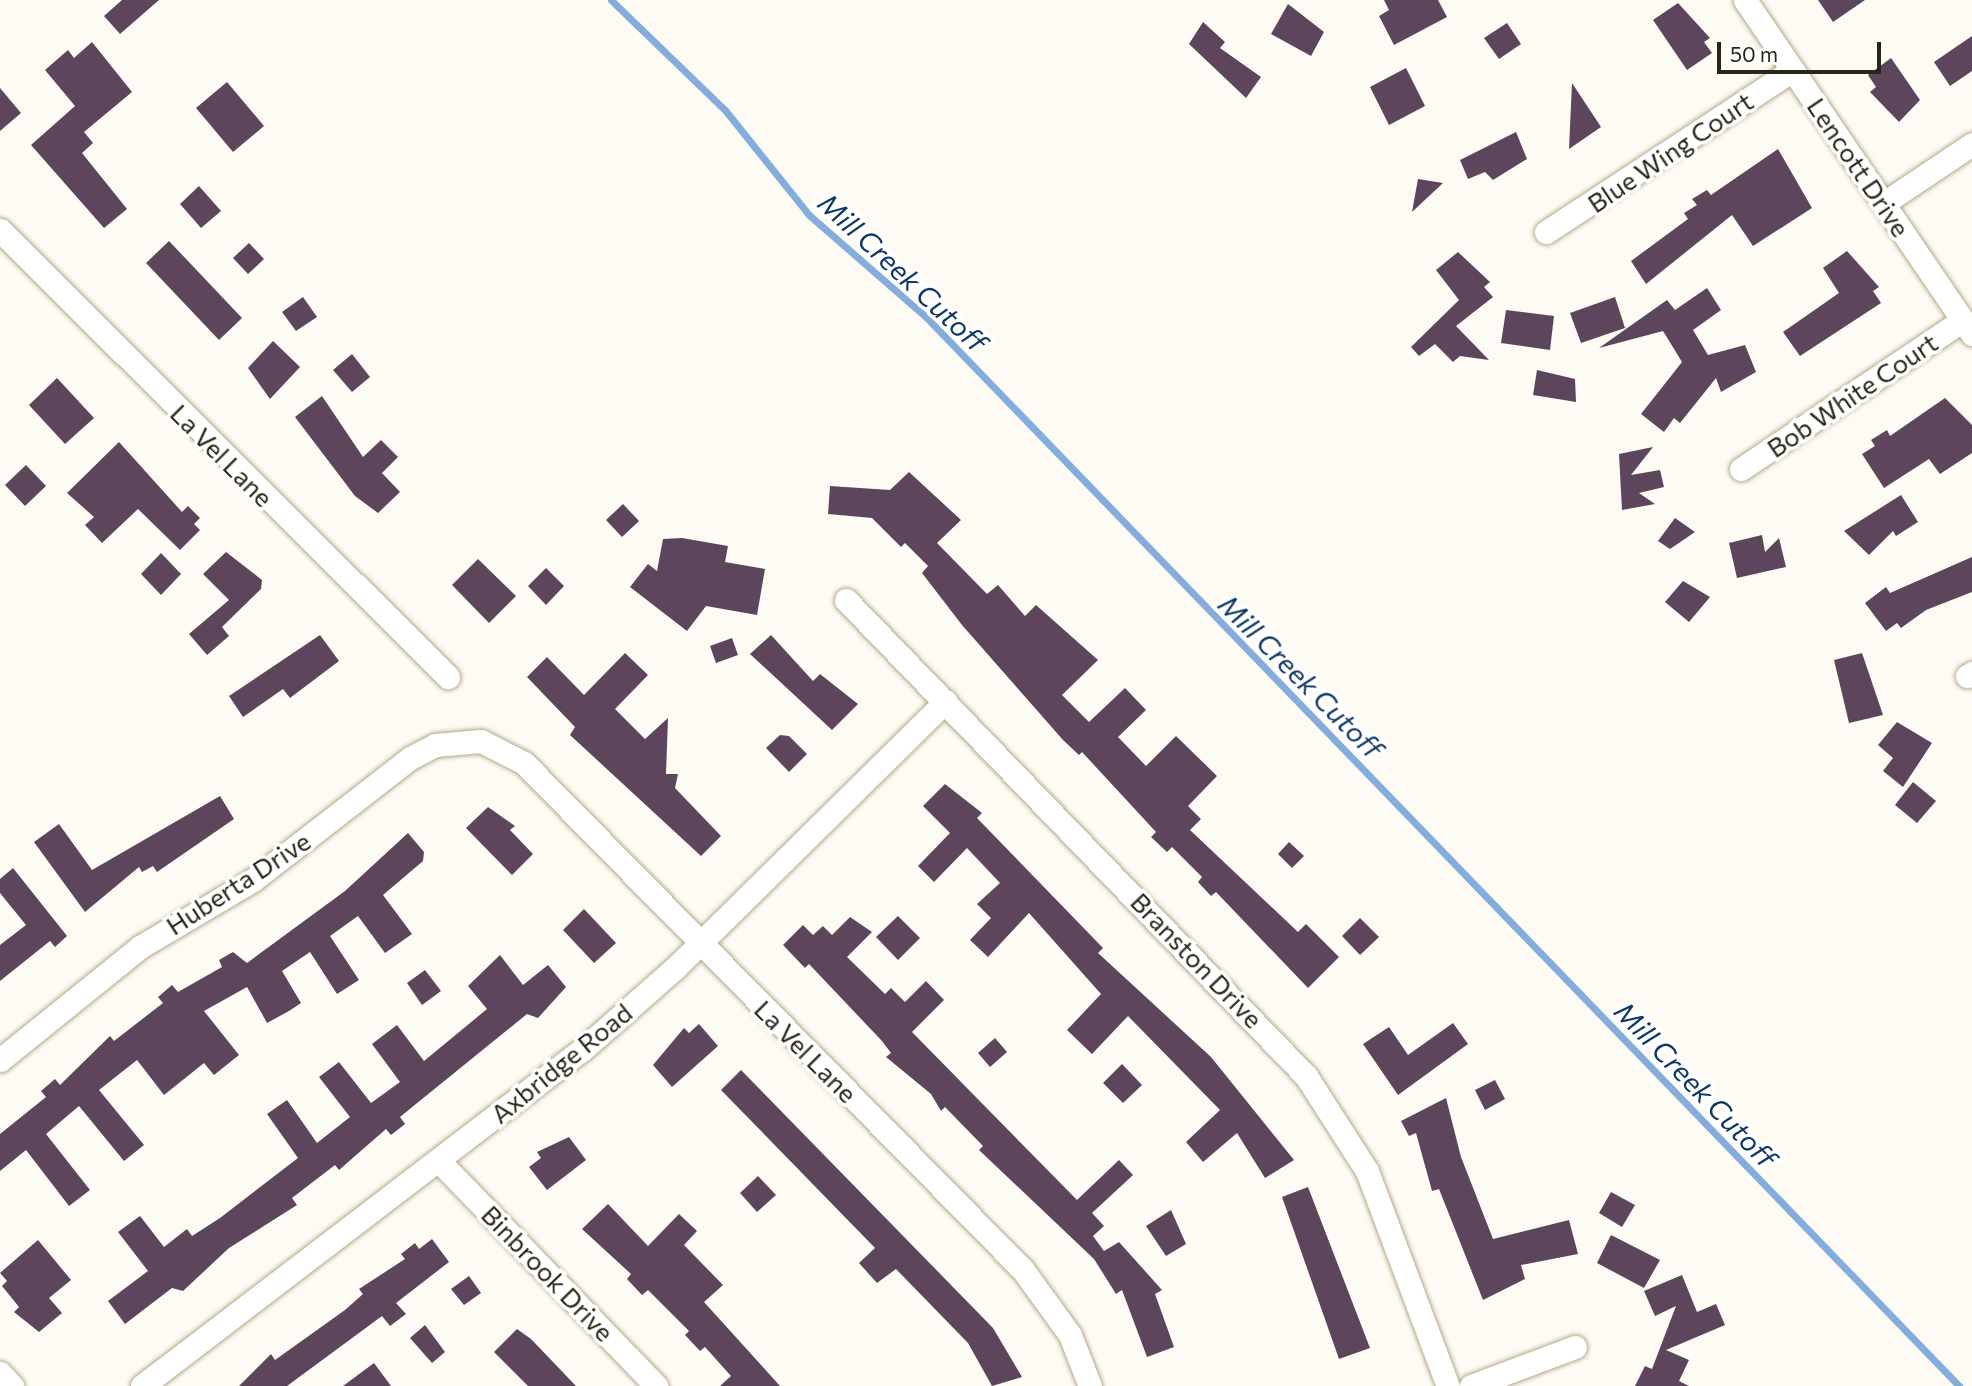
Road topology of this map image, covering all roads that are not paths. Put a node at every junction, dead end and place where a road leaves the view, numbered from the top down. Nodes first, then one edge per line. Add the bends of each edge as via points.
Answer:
1 (1745, 0) edge
2 (1793, 70) junction
3 (1972, 144) edge
4 (1884, 203) junction
5 (0, 230) edge
6 (1546, 232) dead end
7 (1967, 327) edge
8 (1741, 469) dead end
9 (846, 600) dead end
10 (448, 677) dead end
11 (946, 701) junction
12 (489, 744) joint
13 (700, 942) junction
14 (0, 1060) edge
15 (439, 1161) junction
16 (1575, 1347) dead end
17 (0, 1373) edge
18 (12, 1386) edge
19 (142, 1386) edge
20 (656, 1386) edge
21 (1090, 1386) edge
22 (1448, 1386) edge
23 (1471, 1386) edge

1 - 2 street, Lencott Drive
2 - 4 street, Lencott Drive
2 - 6 street, Blue Wing Court
3 - 4 street
4 - 7 street, Lencott Drive
5 - 10 street, La Vel Lane
7 - 8 street, Bob White Court
9 - 11 street, Branston Drive
11 - 13 street, Axbridge Road
11 - 22 street, Branston Drive via 1306,1076 1367,1171
12 - 13 street, La Vel Lane via 524,763
12 - 14 street, Huberta Drive via 457,740 411,758 264,872 140,947
13 - 15 street, Axbridge Road via 583,1049
13 - 21 street, La Vel Lane via 1023,1270 1070,1335
15 - 19 street, Axbridge Road
15 - 20 street, Binbrook Drive
16 - 23 street
17 - 18 street

